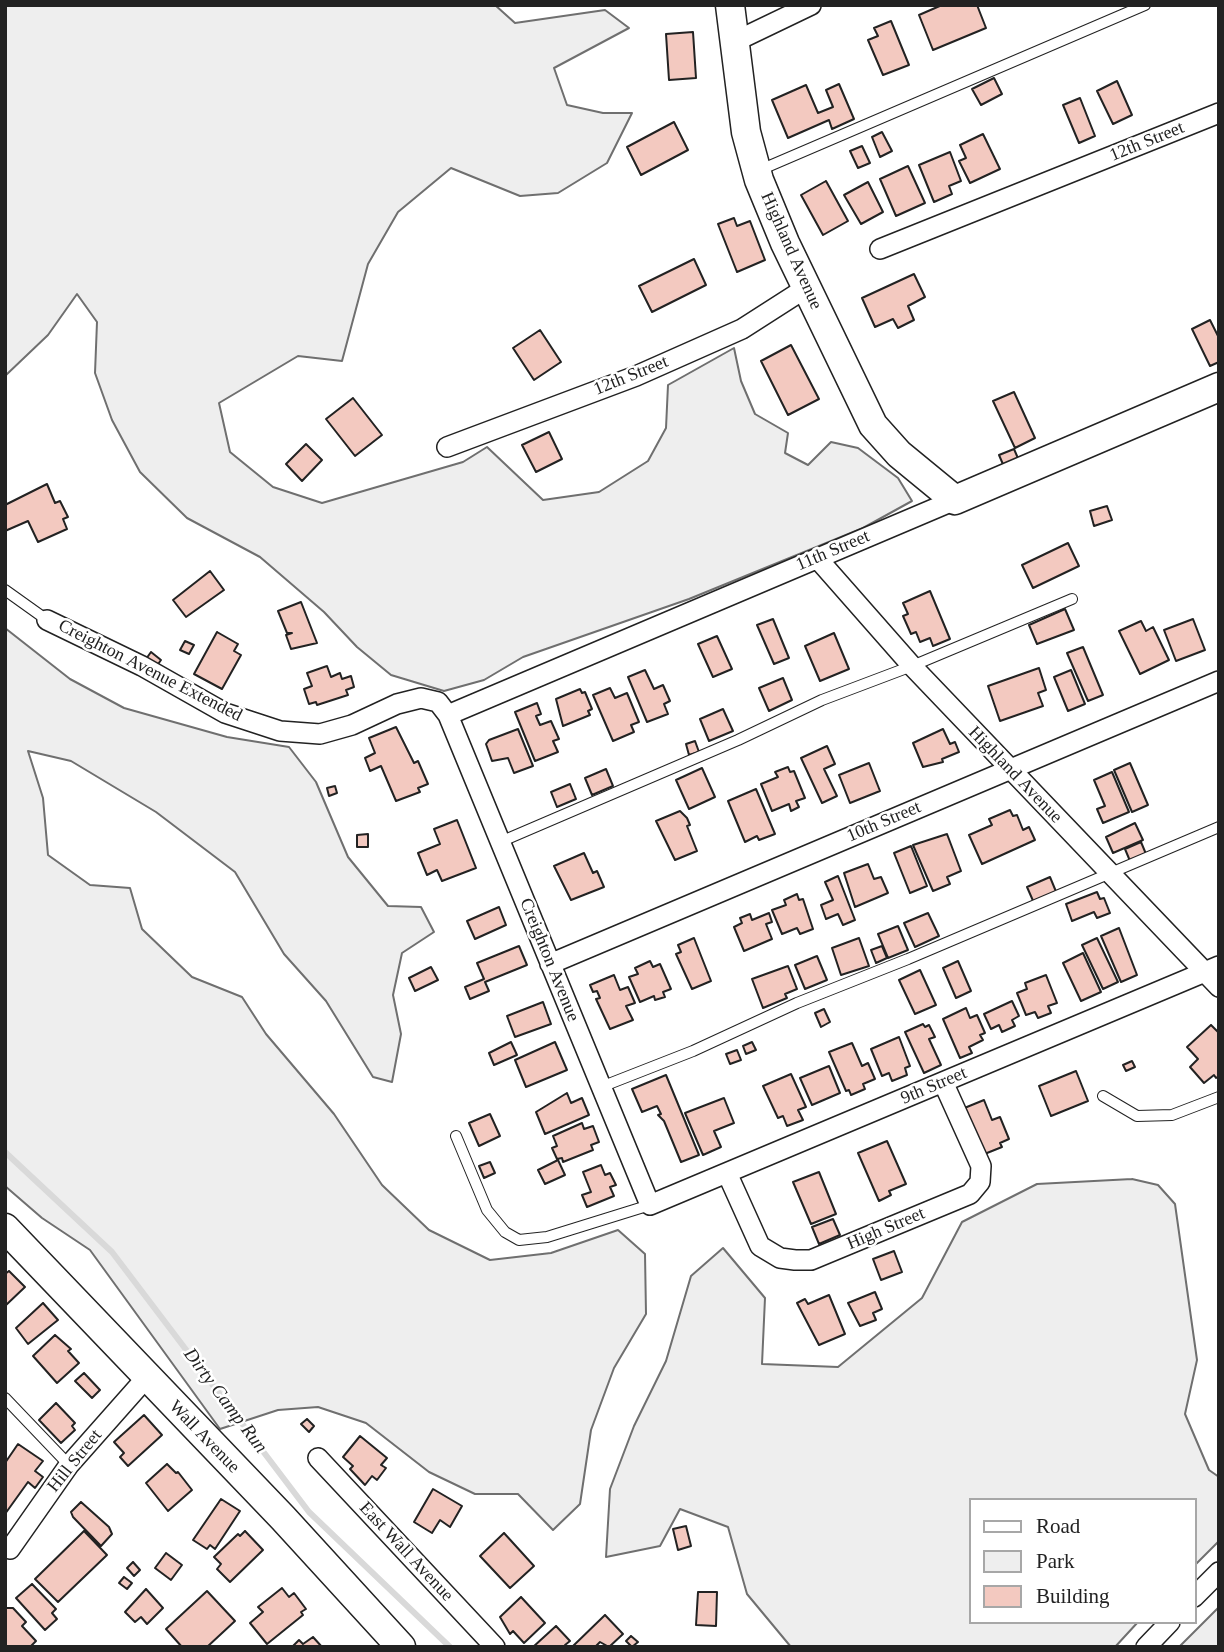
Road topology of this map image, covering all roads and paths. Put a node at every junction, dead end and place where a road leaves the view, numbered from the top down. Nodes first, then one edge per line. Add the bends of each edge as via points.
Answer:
1 (730, 5) edge
2 (811, 5) edge
3 (1145, 5) edge
4 (734, 42) junction
5 (1219, 113) edge
6 (757, 171) junction
7 (880, 249) dead end
8 (806, 288) junction
9 (1219, 387) edge
10 (447, 447) dead end
11 (955, 500) junction
12 (817, 558) junction
13 (5, 590) edge
14 (1072, 599) dead end
15 (47, 620) joint
16 (912, 666) junction
17 (1219, 681) edge
18 (448, 715) junction
19 (1010, 769) junction
20 (1219, 827) edge
21 (500, 842) junction
22 (1109, 872) junction
23 (550, 964) junction
24 (1212, 969) edge
25 (1219, 987) edge
26 (943, 1082) junction
27 (601, 1087) junction
28 (1103, 1096) dead end
29 (1219, 1097) edge
30 (456, 1136) dead end
31 (727, 1173) junction
32 (650, 1205) junction
33 (5, 1228) edge
34 (146, 1378) junction
35 (5, 1398) edge
36 (318, 1458) dead end
37 (69, 1465) junction
38 (7, 1552) edge
39 (1219, 1572) edge
40 (1196, 1595) edge
41 (1168, 1624) edge
42 (401, 1647) edge
43 (495, 1647) edge
44 (1146, 1647) edge

1 - 4 street, Highland Avenue
2 - 4 street
3 - 6 lane
4 - 6 street, Highland Avenue via 746,132
5 - 7 street, 12th Street
6 - 8 street, Highland Avenue
8 - 10 street, 12th Street via 742,329 636,376
8 - 11 street, Highland Avenue via 873,425 899,454
9 - 11 street, 11th Street
11 - 12 street, 11th Street
12 - 16 street, Highland Avenue
12 - 18 street, 11th Street
13 - 15 lane
14 - 16 lane
15 - 18 street, Creighton Avenue Extended via 226,713 280,731 320,734 421,698 438,702
16 - 19 street, Highland Avenue
16 - 21 lane via 822,700
17 - 19 street, 10th Street
18 - 21 street, Creighton Avenue
19 - 22 street, Highland Avenue
19 - 23 street, 10th Street
20 - 22 lane
21 - 23 street, Creighton Avenue
22 - 24 street, Highland Avenue
22 - 27 lane
23 - 27 street, Creighton Avenue
24 - 25 street, Highland Avenue
24 - 26 street, 9th Street
26 - 31 street, 9th Street
26 - 31 street, High Street via 981,1166 980,1182 970,1194 811,1260 795,1260 780,1258 760,1245
27 - 32 street, Creighton Avenue
28 - 29 lane via 1137,1116 1172,1115
30 - 32 lane via 487,1210 505,1232 519,1240 547,1237
31 - 32 street, 9th Street
33 - 34 street, Wall Avenue
34 - 37 street, Hill Street
34 - 42 street, Wall Avenue
35 - 37 lane
36 - 43 street, East Wall Avenue
37 - 38 street, Hill Street
39 - 40 street
41 - 44 street

